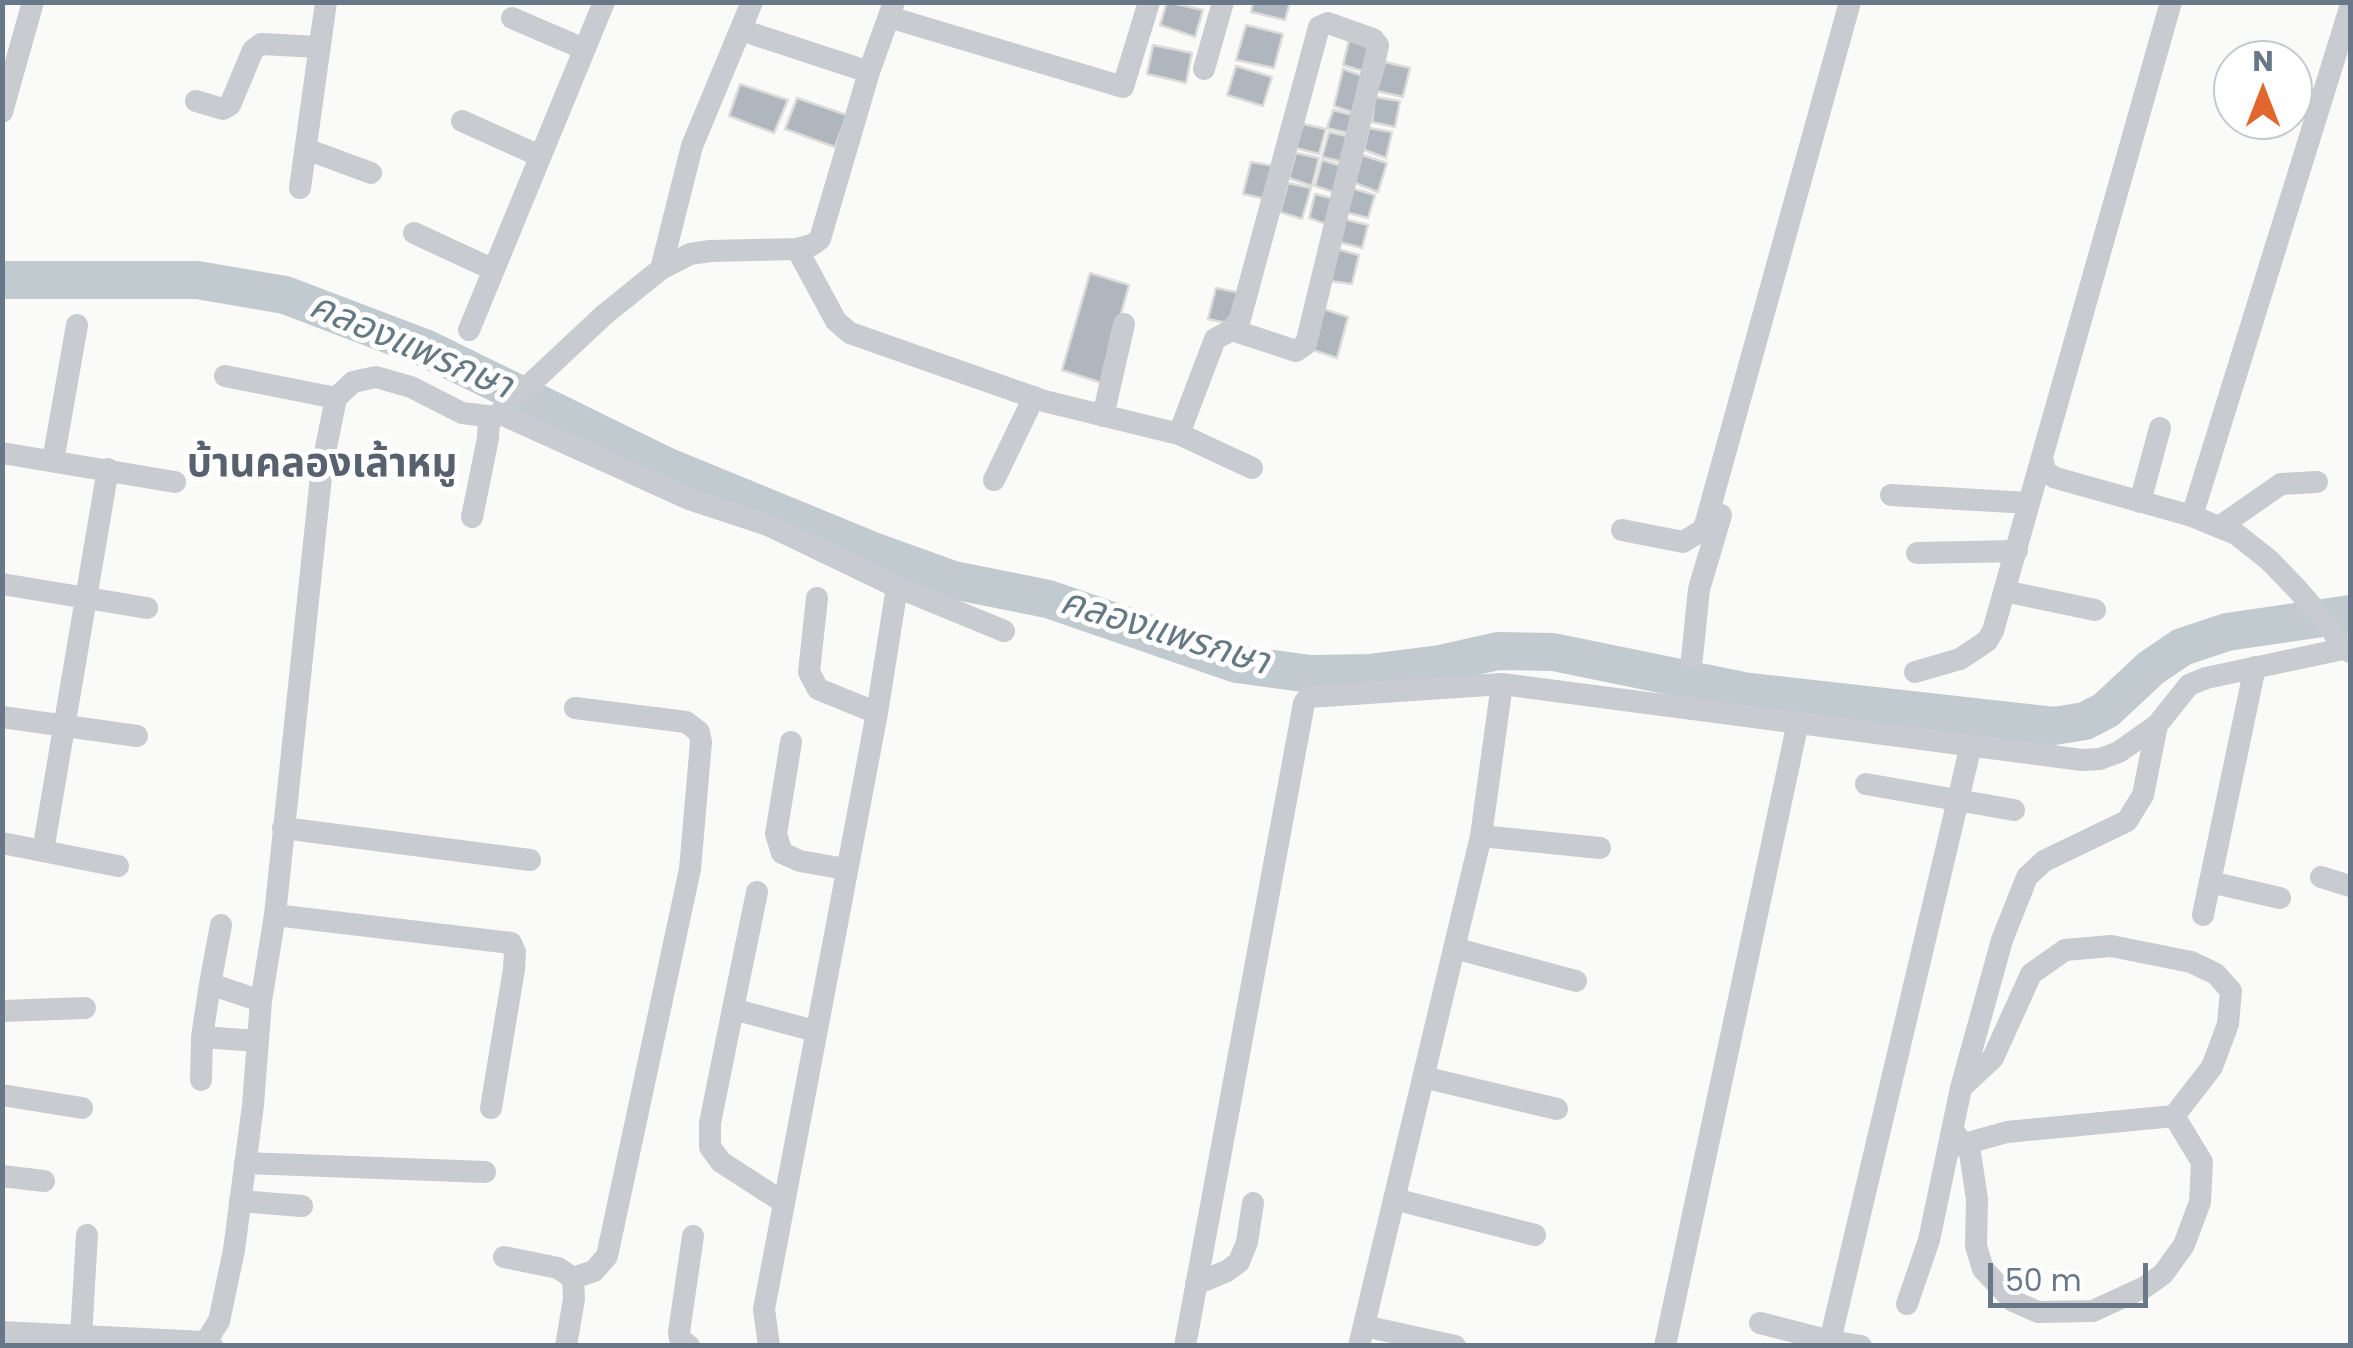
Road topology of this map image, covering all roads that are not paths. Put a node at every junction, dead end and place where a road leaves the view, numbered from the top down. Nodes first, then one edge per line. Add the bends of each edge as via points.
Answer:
1 (33, 2) edge
2 (326, 2) edge
3 (604, 2) edge
4 (752, 2) edge
5 (1148, 2) edge
6 (1223, 2) edge
7 (1850, 2) edge
8 (2171, 2) edge
9 (2350, 8) edge
10 (892, 10) edge
11 (512, 18) dead end
12 (740, 30) junction
13 (318, 48) junction
14 (584, 49) junction
15 (1204, 69) dead end
16 (869, 72) junction
17 (196, 101) dead end
18 (2, 112) edge
19 (462, 121) dead end
20 (306, 149) junction
21 (540, 156) junction
22 (371, 173) dead end
23 (300, 188) dead end
24 (414, 234) dead end
25 (797, 249) junction
26 (661, 268) junction
27 (494, 270) junction
28 (1124, 324) dead end
29 (77, 325) dead end
30 (469, 330) dead end
31 (1232, 330) junction
32 (225, 376) dead end
33 (1034, 397) junction
34 (336, 398) junction
35 (499, 413) junction
36 (1104, 416) junction
37 (2160, 428) dead end
38 (1179, 434) junction
39 (2, 453) edge
40 (2042, 457) junction
41 (53, 461) junction
42 (1252, 468) dead end
43 (1722, 468) junction
44 (108, 470) junction
45 (994, 480) dead end
46 (175, 482) dead end
47 (2318, 482) dead end
48 (1891, 495) dead end
49 (2140, 502) junction
50 (2029, 503) junction
51 (2192, 516) junction
52 (472, 517) dead end
53 (2220, 528) junction
54 (1622, 530) dead end
55 (2017, 551) junction
56 (1917, 554) dead end
57 (2, 584) edge
58 (897, 587) junction
59 (2004, 591) junction
60 (86, 598) junction
61 (816, 598) dead end
62 (146, 608) dead end
63 (2095, 610) dead end
64 (1004, 631) dead end
65 (2342, 644) edge
66 (1692, 658) dead end
67 (2255, 667) junction
68 (1915, 672) dead end
69 (1502, 684) junction
70 (575, 708) dead end
71 (877, 713) junction
72 (2, 717) edge
73 (1798, 722) junction
74 (2156, 725) junction
75 (64, 727) junction
76 (136, 736) dead end
77 (791, 742) dead end
78 (1971, 745) junction
79 (1866, 784) dead end
80 (1958, 800) junction
81 (2014, 810) dead end
82 (283, 828) junction
83 (1481, 836) junction
84 (2, 844) edge
85 (1600, 848) dead end
86 (44, 851) junction
87 (530, 860) dead end
88 (118, 866) dead end
89 (845, 870) junction
90 (2320, 876) dead end
91 (2210, 882) junction
92 (2350, 886) edge
93 (758, 892) dead end
94 (2280, 898) dead end
95 (275, 915) junction
96 (2203, 915) dead end
97 (220, 926) dead end
98 (1454, 948) junction
99 (1576, 981) dead end
100 (210, 984) junction
101 (261, 1000) junction
102 (85, 1008) dead end
103 (733, 1010) junction
104 (2, 1012) edge
105 (815, 1030) junction
106 (202, 1037) junction
107 (258, 1041) junction
108 (1423, 1077) junction
109 (200, 1080) dead end
110 (1961, 1088) junction
111 (2, 1095) edge
112 (82, 1108) dead end
113 (491, 1108) dead end
114 (1557, 1109) dead end
115 (2174, 1116) junction
116 (1958, 1137) junction
117 (245, 1163) junction
118 (485, 1172) dead end
119 (2, 1176) edge
120 (44, 1181) dead end
121 (1394, 1199) junction
122 (240, 1201) junction
123 (783, 1202) junction
124 (1253, 1203) dead end
125 (302, 1206) dead end
126 (1535, 1235) dead end
127 (87, 1236) dead end
128 (694, 1236) dead end
129 (504, 1256) dead end
130 (574, 1278) junction
131 (1196, 1284) junction
132 (1907, 1304) dead end
133 (1760, 1323) dead end
134 (2, 1332) edge
135 (80, 1336) junction
136 (1362, 1336) edge
137 (1830, 1341) junction
138 (206, 1344) edge
139 (566, 1346) edge
140 (690, 1346) edge
141 (770, 1346) edge
142 (1184, 1346) edge
143 (1455, 1346) edge
144 (1666, 1346) edge
145 (1861, 1346) edge

1 - 18 street
2 - 13 street
3 - 14 street
4 - 12 street
5 - 10 street via 1123,87
6 - 15 street
7 - 43 street
8 - 40 street
9 - 51 street
10 - 16 street
11 - 14 street
12 - 16 street
12 - 26 street via 692,146
13 - 17 street via 261,44 230,105
13 - 20 street
14 - 21 street
16 - 25 street via 820,239
19 - 21 street
20 - 22 street
20 - 23 street
21 - 27 street
24 - 27 street
25 - 26 street via 710,251
25 - 33 street via 836,321 850,333
26 - 35 street
27 - 30 street
28 - 36 street
29 - 41 street
31 - 31 street via 1246,302 1319,27 1328,23 1373,39 1378,45 1306,344 1296,351
31 - 38 street via 1215,339
32 - 34 street
33 - 36 street
33 - 45 street
34 - 35 street via 352,382 376,376 462,413
34 - 82 street via 322,467
35 - 52 street
35 - 58 street via 689,499 768,524
36 - 38 street
37 - 49 street
38 - 42 street
39 - 41 street
40 - 49 street via 2045,472 2056,478
40 - 50 street
41 - 44 street
43 - 54 street via 1704,530 1696,536 1676,542
43 - 66 street via 1727,496 1699,588
44 - 46 street
44 - 60 street
47 - 53 street via 2282,484
48 - 50 street
49 - 51 street
50 - 55 street
51 - 53 street
53 - 65 street via 2253,546
55 - 56 street
55 - 59 street
57 - 60 street
58 - 64 street
58 - 71 street
59 - 63 street
59 - 68 street via 1987,641 1960,659
60 - 62 street
60 - 75 street
61 - 71 street via 809,672 818,689
65 - 67 street
67 - 74 street via 2188,684
67 - 91 street
69 - 73 street
69 - 83 street
69 - 131 street via 1317,696 1304,703
70 - 130 street via 686,722 701,742 690,869 607,1256 594,1271
71 - 89 street
72 - 75 street
73 - 78 street
73 - 144 street
74 - 78 street via 2100,759
74 - 110 street via 2143,795 2127,821 2027,876
75 - 76 street
75 - 86 street
77 - 89 street via 776,834 782,853
78 - 80 street
79 - 80 street
80 - 81 street
80 - 137 street
82 - 87 street
82 - 95 street
83 - 85 street
83 - 98 street
84 - 86 street
86 - 88 street
89 - 105 street
90 - 92 street
91 - 94 street
91 - 96 street
93 - 103 street
95 - 101 street
95 - 113 street via 512,943 514,969
97 - 100 street
98 - 99 street
98 - 108 street
100 - 101 street
100 - 106 street
101 - 107 street
102 - 104 street
103 - 105 street
103 - 123 street via 710,1147 721,1162
105 - 123 street
106 - 107 street
106 - 109 street
107 - 117 street
108 - 114 street
108 - 121 street
110 - 115 street via 1993,1058 2031,974 2066,950 2111,946 2190,962 2216,974 2231,992 2212,1067
110 - 116 street
111 - 112 street
115 - 116 street
115 - 116 street via 2202,1162 2200,1202 2184,1245 2164,1274 2093,1311 2038,1312 2013,1301 1983,1269 1970,1153
116 - 132 street
117 - 118 street
117 - 122 street
119 - 120 street
121 - 126 street
121 - 136 street
122 - 125 street
122 - 138 street via 219,1321
123 - 141 street via 764,1309
124 - 131 street via 1239,1262
127 - 135 street
128 - 140 street via 679,1332
129 - 130 street
130 - 139 street
131 - 142 street
133 - 137 street
134 - 135 street
135 - 138 street
136 - 143 street
137 - 145 street

